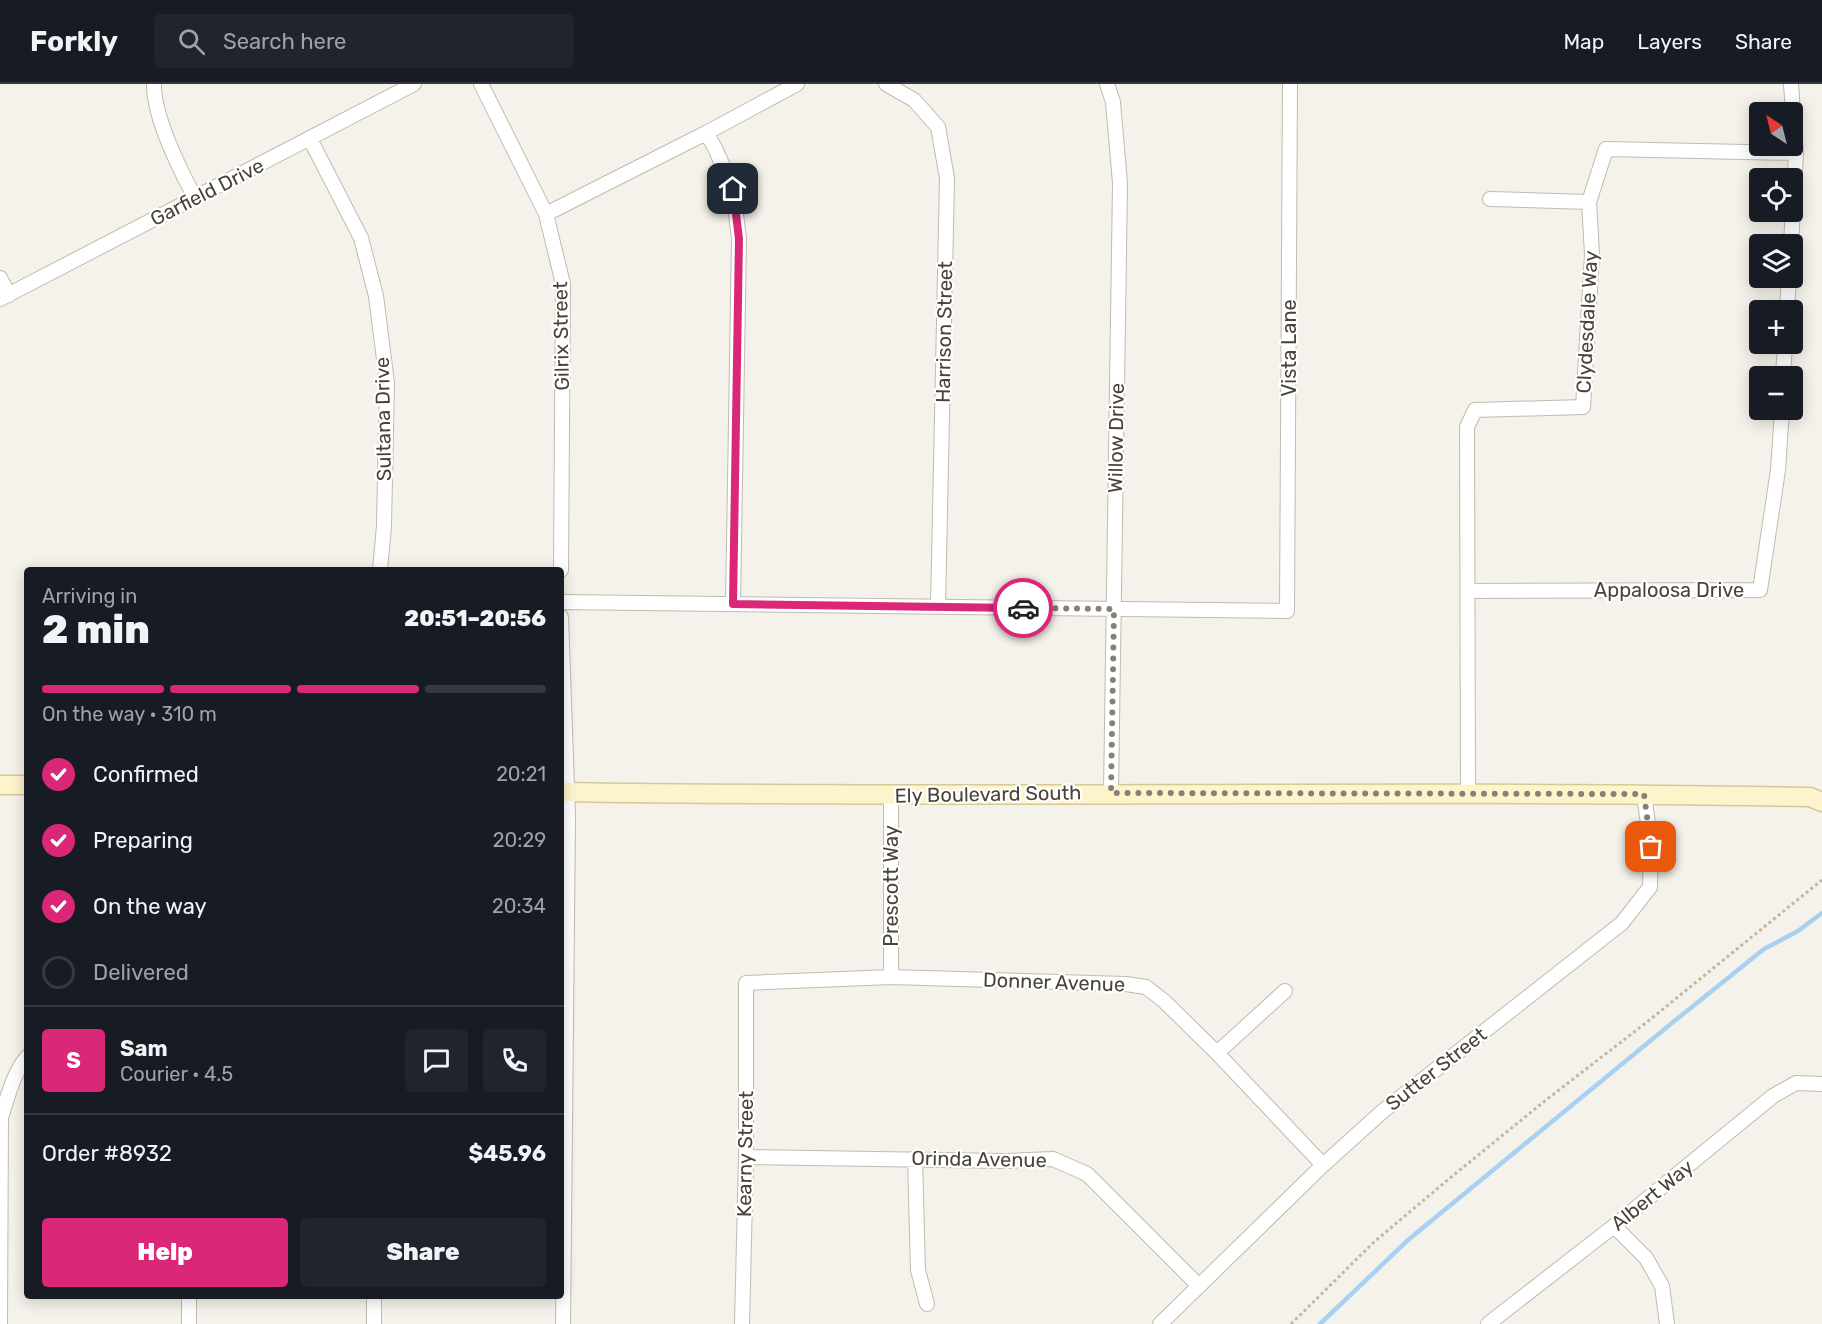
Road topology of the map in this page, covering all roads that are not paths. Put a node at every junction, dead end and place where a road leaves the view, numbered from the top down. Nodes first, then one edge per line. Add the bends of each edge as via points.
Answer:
1 (154, 84) edge
2 (414, 84) edge
3 (481, 84) edge
4 (797, 84) edge
5 (886, 84) edge
6 (1107, 84) edge
7 (1290, 84) edge
8 (1791, 84) edge
9 (1792, 102) edge
10 (706, 133) junction
11 (310, 139) junction
12 (1749, 152) edge
13 (1796, 156) edge
14 (195, 198) junction
15 (1490, 199) dead end
16 (1589, 202) junction
17 (546, 214) junction
18 (1792, 234) edge
19 (0, 278) edge
20 (4, 297) edge
21 (1781, 420) edge
22 (380, 567) edge
23 (561, 567) edge
24 (1468, 591) junction
25 (564, 602) edge
26 (733, 604) junction
27 (938, 607) junction
28 (1114, 609) junction
29 (0, 785) edge
30 (24, 785) edge
31 (564, 792) edge
32 (1111, 793) junction
33 (1468, 794) junction
34 (1644, 794) junction
35 (891, 795) junction
36 (1818, 797) edge
37 (891, 977) junction
38 (746, 983) joint
39 (1285, 991) dead end
40 (564, 1005) edge
41 (1217, 1053) junction
42 (24, 1060) edge
43 (1822, 1084) edge
44 (746, 1157) junction
45 (915, 1158) junction
46 (1323, 1165) junction
47 (1614, 1226) junction
48 (1199, 1286) junction
49 (189, 1299) edge
50 (374, 1299) edge
51 (563, 1299) edge
52 (927, 1304) dead end
53 (0, 1324) edge
54 (189, 1324) edge
55 (374, 1324) edge
56 (563, 1324) edge
57 (742, 1324) edge
58 (1160, 1324) edge
59 (1488, 1324) edge
60 (1668, 1324) edge

1 - 14 street via 157,112
2 - 11 street, Garfield Drive
3 - 17 street, Gilrix Street
4 - 10 street
5 - 27 street, Harrison Street via 914,100 938,127 947,178
6 - 28 street, Willow Drive via 1113,102 1120,183
7 - 28 street, Vista Lane via 1287,611
8 - 9 street
10 - 17 street
10 - 26 street via 733,189 739,239
11 - 14 street, Garfield Drive
11 - 22 street, Sultana Drive via 361,238 376,296 387,383
12 - 16 street, Clydesdale Way via 1606,150
13 - 18 street
14 - 20 street, Garfield Drive
15 - 16 street
16 - 24 street, Clydesdale Way via 1592,254 1583,407 1475,410 1467,427
17 - 23 street, Gilrix Street via 563,284
19 - 20 street
21 - 24 street, Appaloosa Drive via 1760,590
24 - 33 street, Clydesdale Way
25 - 26 street
26 - 27 street
27 - 28 street
28 - 32 street, Willow Drive
29 - 30 main road
31 - 35 main road, Ely Boulevard South
31 - 40 street
32 - 33 main road, Ely Boulevard South
32 - 35 main road, Ely Boulevard South
33 - 34 main road, Ely Boulevard South
34 - 36 main road, Ely Boulevard South
34 - 46 street, Sutter Street via 1651,847 1650,887 1622,924 1383,1111
35 - 37 street, Prescott Way
37 - 38 street, Donner Avenue
37 - 41 street, Donner Avenue via 1146,987
38 - 44 street, Kearny Street
39 - 41 street
41 - 46 street, Donner Avenue
42 - 53 street via 1,1117
43 - 47 street, Albert Way via 1796,1083 1773,1096
44 - 45 street, Orinda Avenue
44 - 57 street, Kearny Street
45 - 48 street, Orinda Avenue via 1053,1159 1087,1174
45 - 52 street via 918,1270
46 - 48 street, Sutter Street
47 - 59 street, Albert Way
47 - 60 street via 1646,1258 1662,1286
48 - 58 street, Sutter Street
49 - 54 street
50 - 55 street
51 - 56 street

